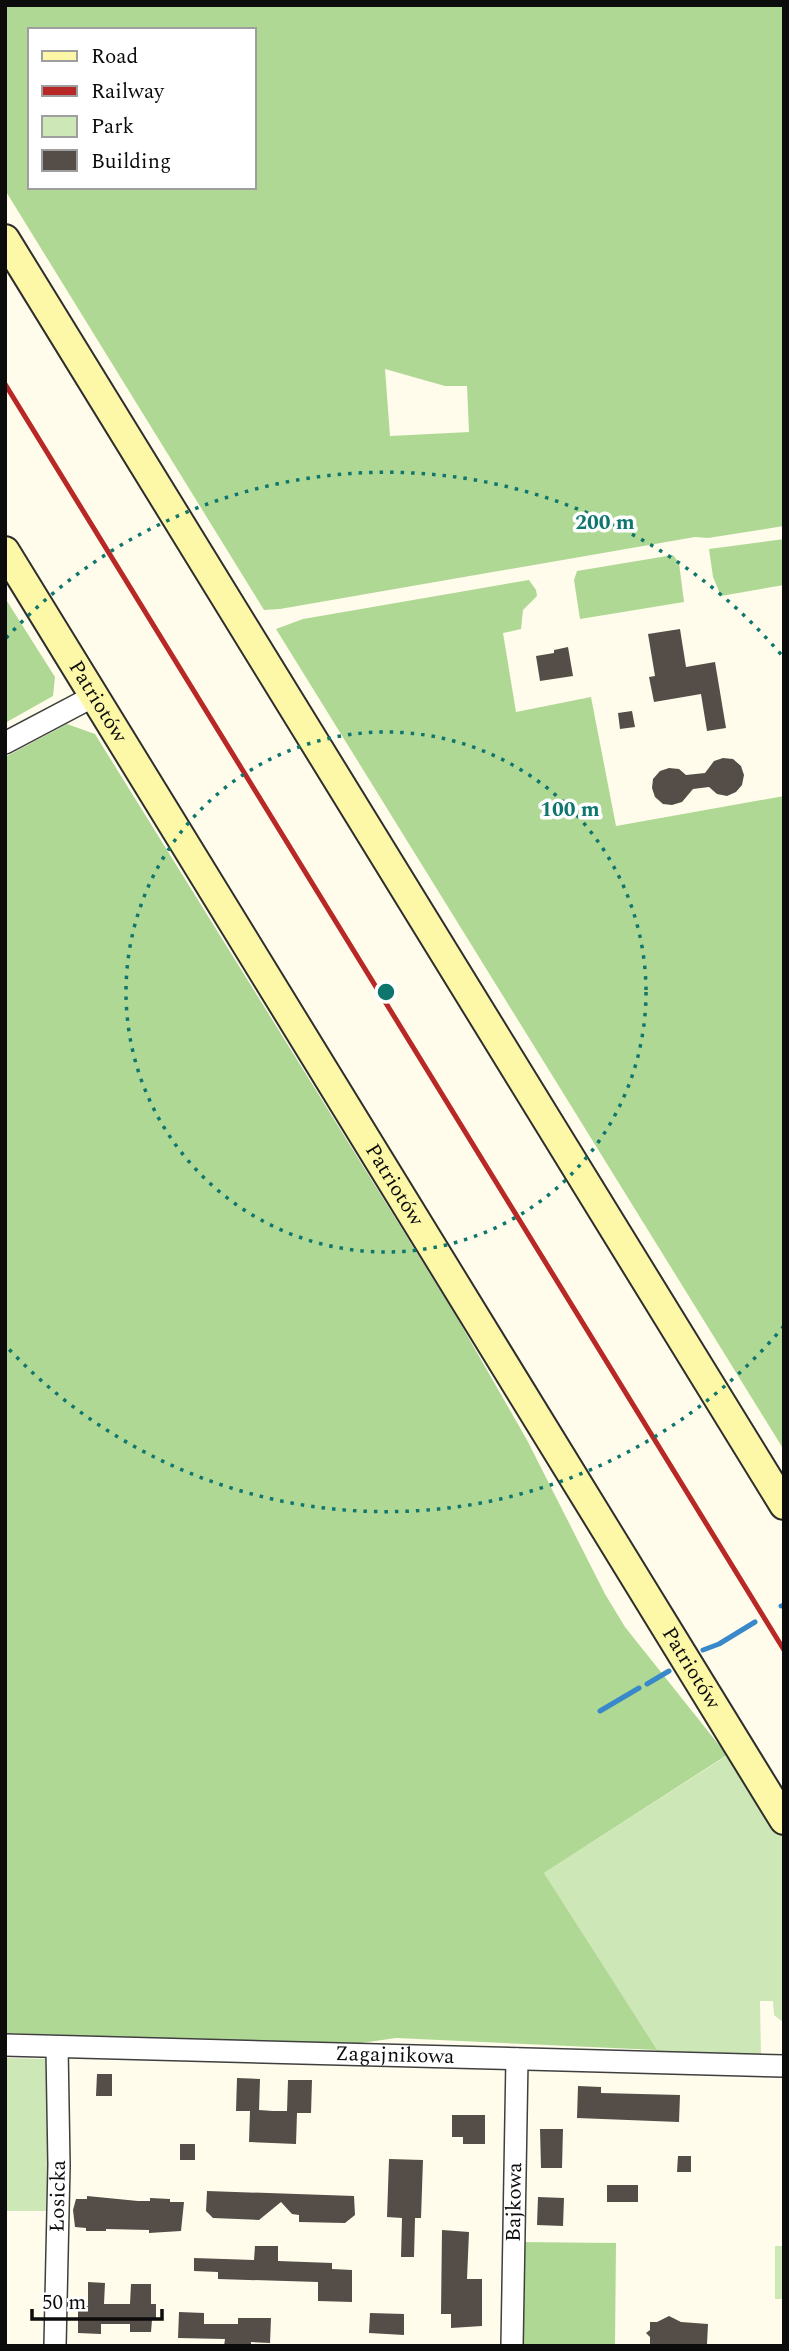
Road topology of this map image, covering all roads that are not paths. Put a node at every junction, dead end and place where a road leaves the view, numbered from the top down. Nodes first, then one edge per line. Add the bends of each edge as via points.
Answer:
1 (5, 239) edge
2 (5, 551) edge
3 (94, 696) junction
4 (5, 743) edge
5 (780, 1490) edge
6 (784, 1820) edge
7 (5, 2045) edge
8 (57, 2047) junction
9 (517, 2059) junction
10 (784, 2066) edge
11 (55, 2346) edge
12 (512, 2346) edge

1 - 5 main road
2 - 3 main road, Patriotów
3 - 4 street
3 - 6 main road, Patriotów
7 - 8 street, Zagajnikowa
8 - 9 street, Zagajnikowa
8 - 11 street, Łosicka
9 - 10 street, Zagajnikowa
9 - 12 street, Bajkowa

